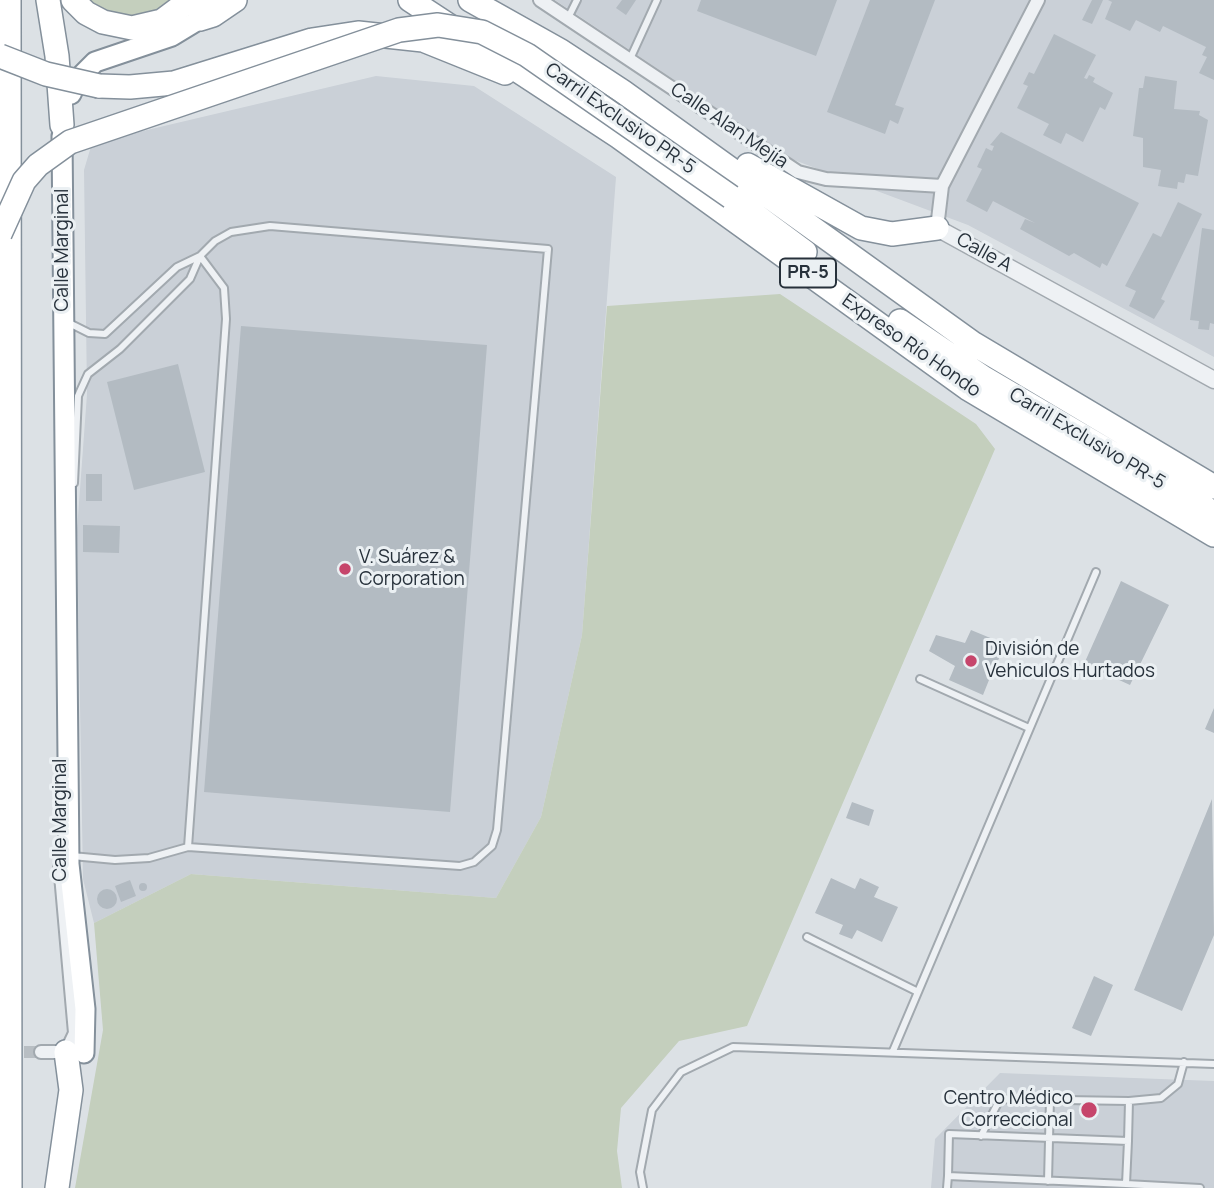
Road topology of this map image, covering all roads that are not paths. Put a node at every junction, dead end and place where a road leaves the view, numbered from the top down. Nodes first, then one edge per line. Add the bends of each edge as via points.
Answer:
1 (9, 0) edge
2 (48, 0) edge
3 (73, 0) edge
4 (235, 0) edge
5 (410, 0) edge
6 (470, 0) edge
7 (540, 0) edge
8 (577, 0) edge
9 (657, 0) edge
10 (1038, 0) edge
11 (201, 6) edge
12 (568, 18) junction
13 (0, 56) edge
14 (630, 59) junction
15 (541, 83) junction
16 (622, 91) junction
17 (62, 125) junction
18 (942, 186) junction
19 (937, 228) junction
20 (0, 234) edge
21 (200, 256) junction
22 (63, 320) junction
23 (1214, 380) edge
24 (1214, 487) edge
25 (1214, 513) edge
26 (64, 518) junction
27 (1214, 535) edge
28 (1096, 572) dead end
29 (64, 585) junction
30 (920, 679) dead end
31 (1029, 728) junction
32 (188, 847) junction
33 (69, 856) junction
34 (807, 937) dead end
35 (0, 956) edge
36 (918, 992) junction
37 (10, 1032) junction
38 (893, 1051) junction
39 (41, 1052) tunnel mouth
40 (76, 1053) junction
41 (1184, 1062) junction
42 (1214, 1064) edge
43 (1050, 1099) junction
44 (1129, 1101) junction
45 (981, 1136) junction
46 (1048, 1138) junction
47 (1128, 1141) junction
48 (948, 1176) junction
49 (1048, 1181) junction
50 (1126, 1184) junction
51 (10, 1188) edge
52 (57, 1188) edge
53 (65, 1188) edge
54 (643, 1188) edge
55 (947, 1188) edge
56 (1200, 1188) edge

1 - 37 highway
2 - 17 highway
3 - 11 highway via 103,22 132,28
4 - 11 highway via 213,15
5 - 15 highway, Expreso Río Hondo / PR-5
6 - 16 highway, Expreso Río Hondo / PR-5
7 - 12 street, Calle Alan Mejía
8 - 12 lane
9 - 14 lane
10 - 18 street, Calle A
11 - 17 highway, Calle Marginal via 172,36 95,62 78,79
12 - 14 street, Calle Alan Mejía
13 - 15 highway, bridge via 46,74 99,86 130,87 174,83 312,40 372,33 434,43 490,68
14 - 18 street, Calle Alan Mejía via 798,172 826,179
15 - 27 highway, Expreso Río Hondo / PR-5 via 967,388
16 - 19 highway via 860,228 892,234
16 - 24 highway, Expreso Río Hondo / PR-5 via 974,344
17 - 22 highway, Calle Marginal
18 - 19 street, Calle A
19 - 23 street, Calle A
20 - 25 highway, Carril Exclusivo PR-5, bridge via 24,181 70,142 399,30 438,25 482,32 527,55 984,378
21 - 22 lane via 177,267 105,334 89,334
21 - 26 lane via 190,279 120,349 95,365 81,386 75,481
21 - 32 lane via 224,288 226,319
21 - 32 lane via 231,232 270,226 548,250 498,830 492,846 474,862 460,866
22 - 26 highway, Calle Marginal
26 - 29 highway, Calle Marginal
28 - 31 lane
29 - 33 highway, Calle Marginal via 68,609
29 - 40 street, Calle Marginal via 60,855
30 - 31 lane
31 - 36 lane
32 - 33 lane via 149,858
33 - 40 highway, Calle Marginal via 85,1009
34 - 36 lane
35 - 37 highway
36 - 38 lane
37 - 51 highway
38 - 41 lane
38 - 54 lane via 733,1047 681,1072 652,1110 640,1172
39 - 40 street
40 - 52 highway
40 - 53 highway
41 - 42 lane
41 - 44 lane via 1171,1093
43 - 44 lane
43 - 45 lane via 1000,1099
43 - 46 lane
44 - 47 lane
45 - 46 lane
45 - 48 lane via 949,1134
46 - 47 lane
46 - 49 lane
47 - 50 lane
48 - 49 lane
48 - 55 lane
49 - 50 lane
50 - 56 lane

